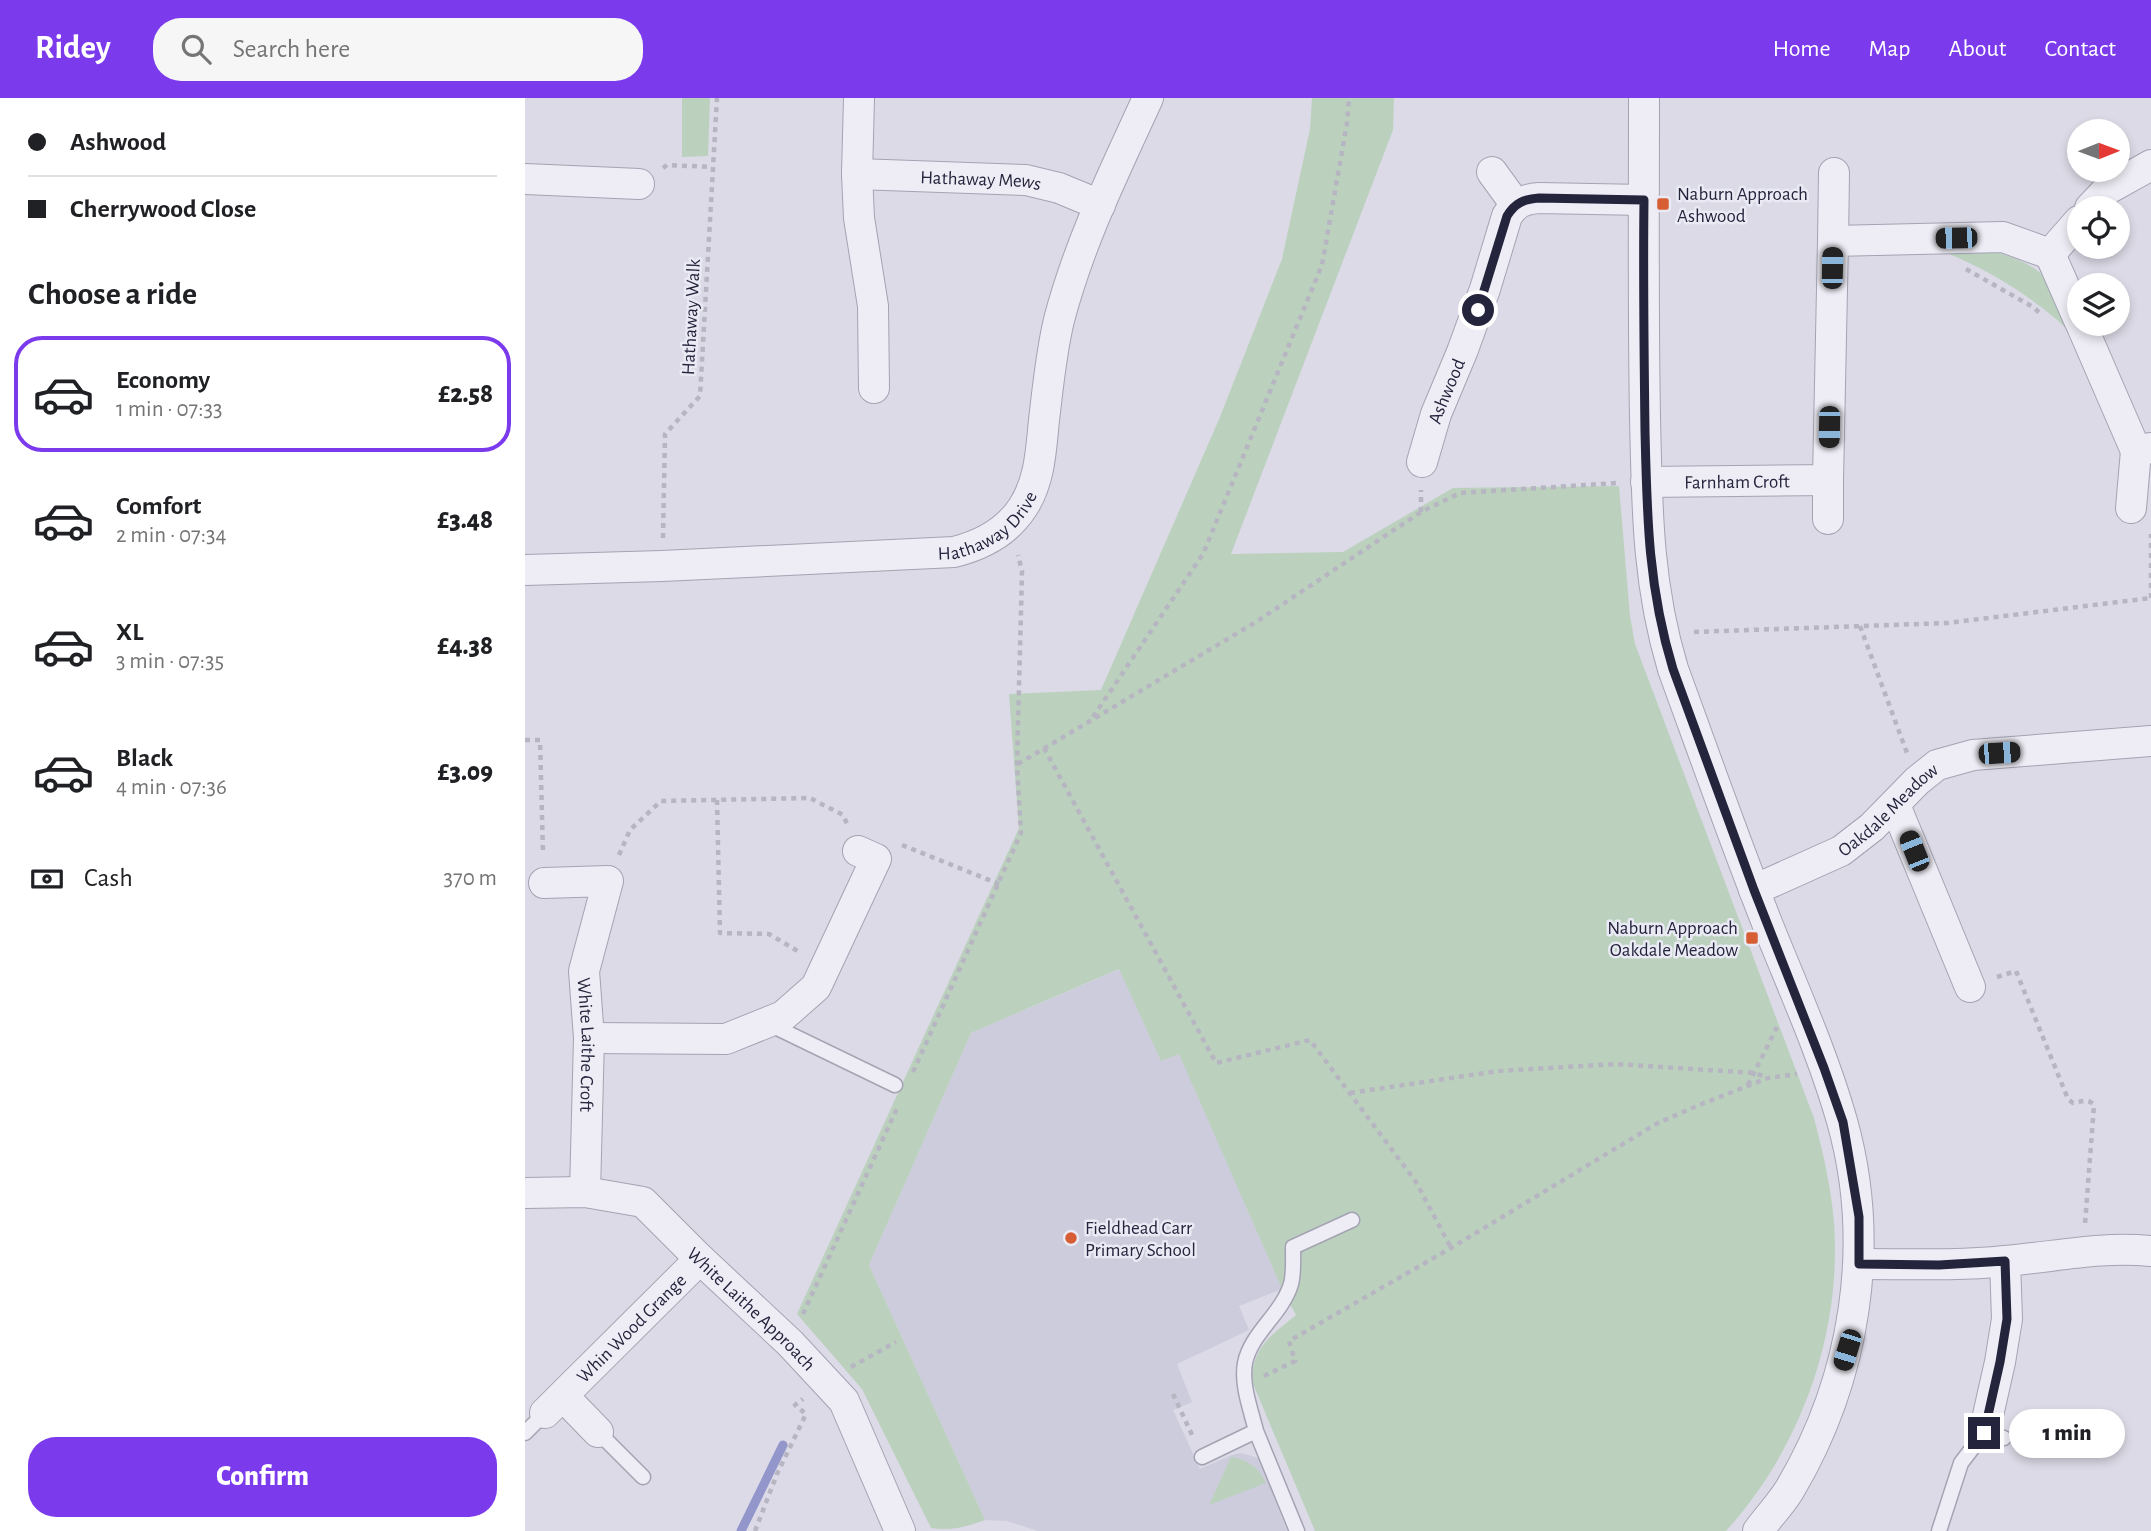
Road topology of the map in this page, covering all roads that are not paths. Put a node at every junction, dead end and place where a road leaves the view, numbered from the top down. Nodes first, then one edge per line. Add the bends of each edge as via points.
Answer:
1 (859, 98) edge
2 (1148, 98) edge
3 (1644, 98) edge
4 (2151, 165) edge
5 (1492, 172) dead end
6 (1834, 173) dead end
7 (857, 174) junction
8 (525, 179) edge
9 (639, 184) road end
10 (2101, 196) edge
11 (1644, 200) junction
12 (1100, 205) junction
13 (1516, 205) junction
14 (2067, 235) edge
15 (1833, 241) junction
16 (2050, 254) junction
17 (2067, 293) edge
18 (2087, 336) edge
19 (874, 388) dead end
20 (2144, 449) edge
21 (1422, 461) dead end
22 (1828, 480) junction
23 (1646, 482) junction
24 (2131, 508) dead end
25 (1828, 519) dead end
26 (525, 570) edge
27 (2151, 741) edge
28 (1895, 805) junction
29 (867, 855) road end
30 (544, 883) road end
31 (1754, 890) junction
32 (1970, 987) road end
33 (766, 1023) junction
34 (589, 1038) junction
35 (895, 1085) dead end
36 (585, 1192) junction
37 (525, 1194) edge
38 (1352, 1220) dead end
39 (2151, 1251) edge
40 (700, 1259) junction
41 (2005, 1261) junction
42 (1859, 1264) junction
43 (544, 1414) edge
44 (1257, 1431) junction
45 (598, 1432) joint
46 (1994, 1436) joint
47 (1202, 1457) road end
48 (643, 1477) dead end
49 (900, 1531) edge
50 (1297, 1531) edge
51 (1758, 1531) edge
52 (1939, 1531) edge

1 - 7 street
2 - 12 street, Hathaway Drive
3 - 11 street
4 - 10 street
5 - 13 street
6 - 15 street
7 - 12 street, Hathaway Mews via 1026,180
7 - 19 street via 873,306
8 - 9 street
11 - 13 street via 1529,198
11 - 23 street
12 - 26 street, Hathaway Drive via 1059,322 1033,489 1023,508 993,537 954,552
13 - 21 street, Ashwood via 1507,216
14 - 16 street
15 - 16 street via 2003,237
15 - 22 street
16 - 17 street
18 - 20 street
20 - 24 street
22 - 23 street, Farnham Croft
22 - 25 street
23 - 31 street via 1650,557 1662,633
27 - 28 street, Oakdale Meadow via 1973,755 1937,765
28 - 31 street, Oakdale Meadow via 1841,851
28 - 32 street
29 - 33 street via 816,988 783,1016
30 - 34 street, White Laithe Croft via 608,881 584,971
31 - 42 street via 1843,1122 1859,1217
33 - 34 street via 726,1039
33 - 35 lane
34 - 36 street, White Laithe Croft
36 - 37 street, White Laithe Approach
36 - 40 street, White Laithe Approach via 643,1202
38 - 44 lane via 1293,1247 1291,1284 1279,1309 1248,1349 1244,1365
39 - 41 street via 2083,1251
40 - 43 street, Whin Wood Grange
40 - 49 street, White Laithe Approach via 790,1343 843,1401
41 - 42 street
41 - 46 street via 2007,1319
42 - 51 street via 1847,1350 1832,1397 1789,1490
43 - 45 street, Whin Wood Grange
44 - 47 lane
44 - 50 lane
45 - 48 lane, Whin Wood Grange
46 - 52 lane via 1961,1463

